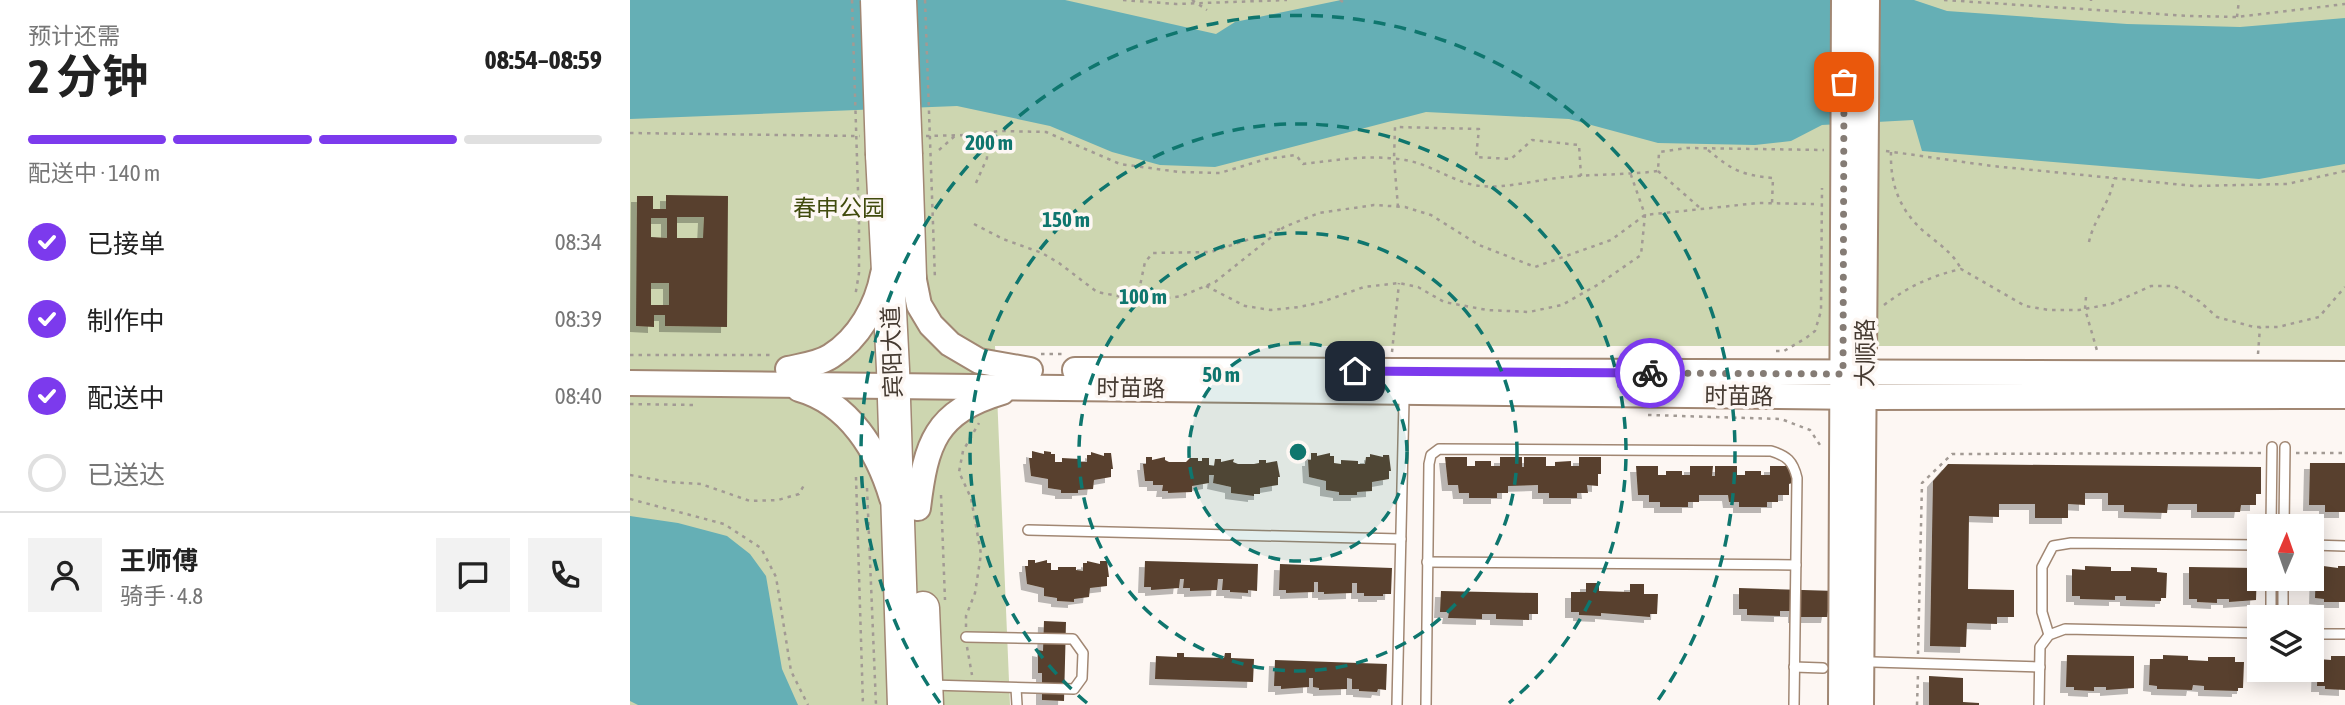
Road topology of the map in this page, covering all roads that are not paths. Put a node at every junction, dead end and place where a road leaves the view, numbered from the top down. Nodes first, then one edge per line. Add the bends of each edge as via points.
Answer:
1 (877, 0) edge
2 (900, 0) edge
3 (1844, 0) edge
4 (1867, 0) edge
5 (893, 146) junction
6 (898, 255) junction
7 (630, 369) edge
8 (782, 369) junction
9 (1034, 370) junction
10 (2345, 374) edge
11 (903, 377) junction
12 (1857, 382) junction
13 (630, 383) edge
14 (2345, 396) edge
15 (1405, 400) dead end
16 (1611, 437) dead end
17 (1611, 450) junction
18 (2268, 450) road end
19 (2288, 450) road end
20 (919, 507) junction
21 (2270, 514) edge
22 (2285, 514) edge
23 (1028, 530) dead end
24 (1401, 539) junction
25 (2247, 545) edge
26 (2324, 545) edge
27 (2345, 546) edge
28 (1427, 562) junction
29 (1796, 565) junction
30 (2247, 632) edge
31 (2324, 634) edge
32 (2049, 635) junction
33 (2345, 635) edge
34 (966, 637) road end
35 (1873, 662) dead end
36 (1794, 667) junction
37 (2040, 667) junction
38 (1823, 668) dead end
39 (1016, 688) junction
40 (919, 698) edge
41 (1017, 705) edge
42 (1396, 705) edge
43 (1426, 705) edge
44 (1794, 705) edge
45 (1841, 705) edge
46 (1861, 705) edge
47 (2039, 705) edge

1 - 5 highway, 宾阳大道, bridge
2 - 5 highway, 宾阳大道, bridge
3 - 12 street, 大顺路
4 - 12 street, 大顺路 via 1872,143
5 - 6 highway, 宾阳大道
6 - 8 street via 867,318 849,340 829,358
6 - 9 street via 931,325 950,344 979,361
6 - 11 highway, 宾阳大道
7 - 8 street, 时苗路
8 - 11 street, 时苗路
8 - 13 street, 时苗路
8 - 20 street via 853,423 883,471
9 - 11 street, 时苗路
9 - 12 street, 时苗路
9 - 20 street via 956,412 934,439 923,467
10 - 12 street, 时苗路
11 - 20 highway, 宾阳大道
12 - 14 street, 时苗路
12 - 45 street, 大顺路
12 - 46 street, 大顺路
15 - 24 lane
16 - 17 lane
17 - 28 lane via 1438,449 1430,454 1429,464
17 - 29 lane via 1771,451 1786,456 1794,464 1797,478
18 - 21 lane
19 - 22 lane
20 - 40 highway, 宾阳大道
23 - 24 lane
24 - 42 lane
25 - 32 lane via 2053,546 2042,567 2042,612
26 - 27 lane
28 - 29 lane
28 - 43 lane
29 - 36 lane
30 - 32 lane via 2066,629
31 - 33 lane
32 - 37 lane via 2040,647
34 - 39 lane via 1073,639 1083,653 1082,678 1074,689
35 - 37 lane
36 - 38 lane
36 - 44 lane
37 - 47 lane
39 - 40 lane
39 - 41 lane

